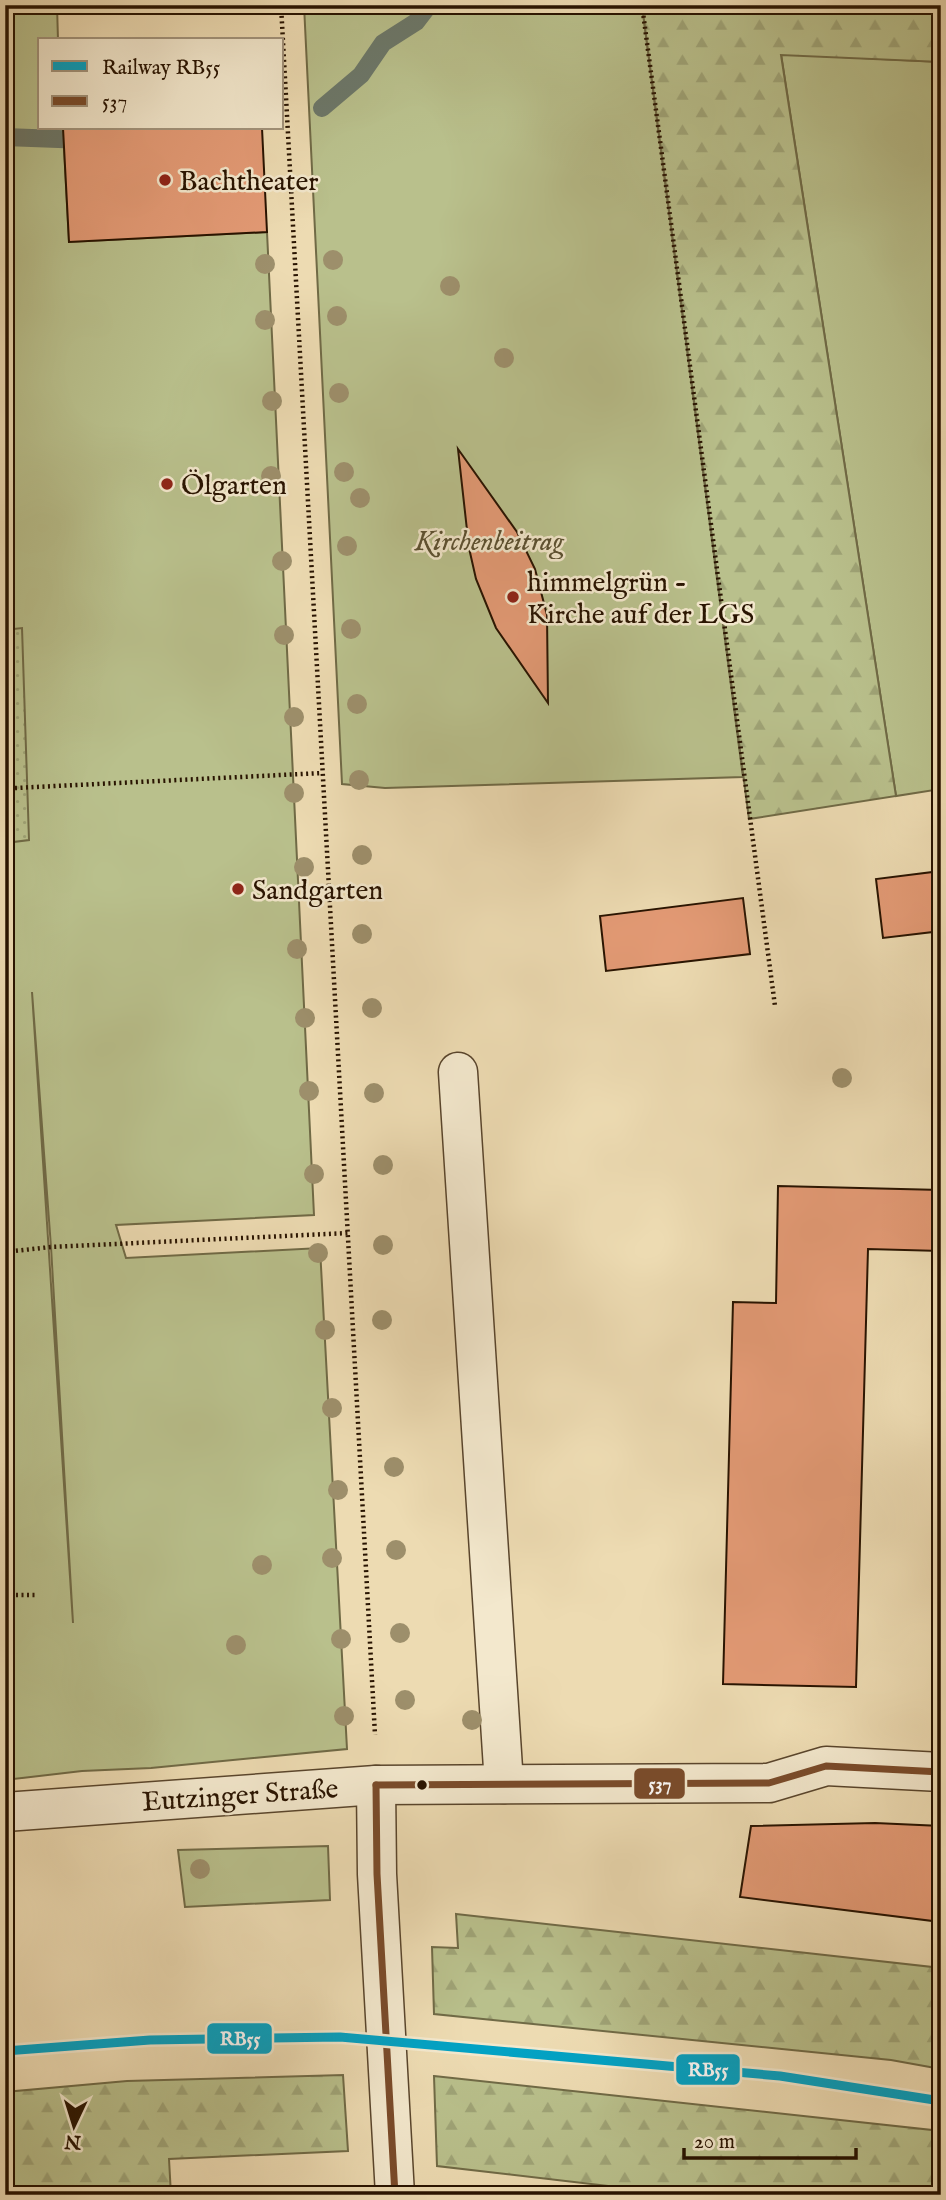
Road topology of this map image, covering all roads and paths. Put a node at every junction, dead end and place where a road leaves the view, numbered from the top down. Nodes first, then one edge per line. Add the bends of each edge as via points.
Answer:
1 (281, 5) edge
2 (642, 5) edge
3 (283, 38) edge
4 (284, 61) edge
5 (322, 773) junction
6 (15, 788) dead end
7 (775, 1006) dead end
8 (458, 1072) dead end
9 (348, 1233) junction
10 (5, 1252) edge
11 (5, 1594) edge
12 (38, 1595) dead end
13 (941, 1761) edge
14 (941, 1772) edge
15 (504, 1784) junction
16 (376, 1785) junction
17 (5, 1812) edge
18 (395, 2179) edge

1 - 3 path
2 - 7 path
4 - 5 path
5 - 6 path
5 - 9 path
8 - 15 street
9 - 10 path
9 - 16 path
11 - 12 path
13 - 14 street
14 - 15 street, Eutzinger Straße via 826,1766 769,1783
15 - 16 street, Eutzinger Straße
16 - 17 street, Eutzinger Straße
16 - 18 street

